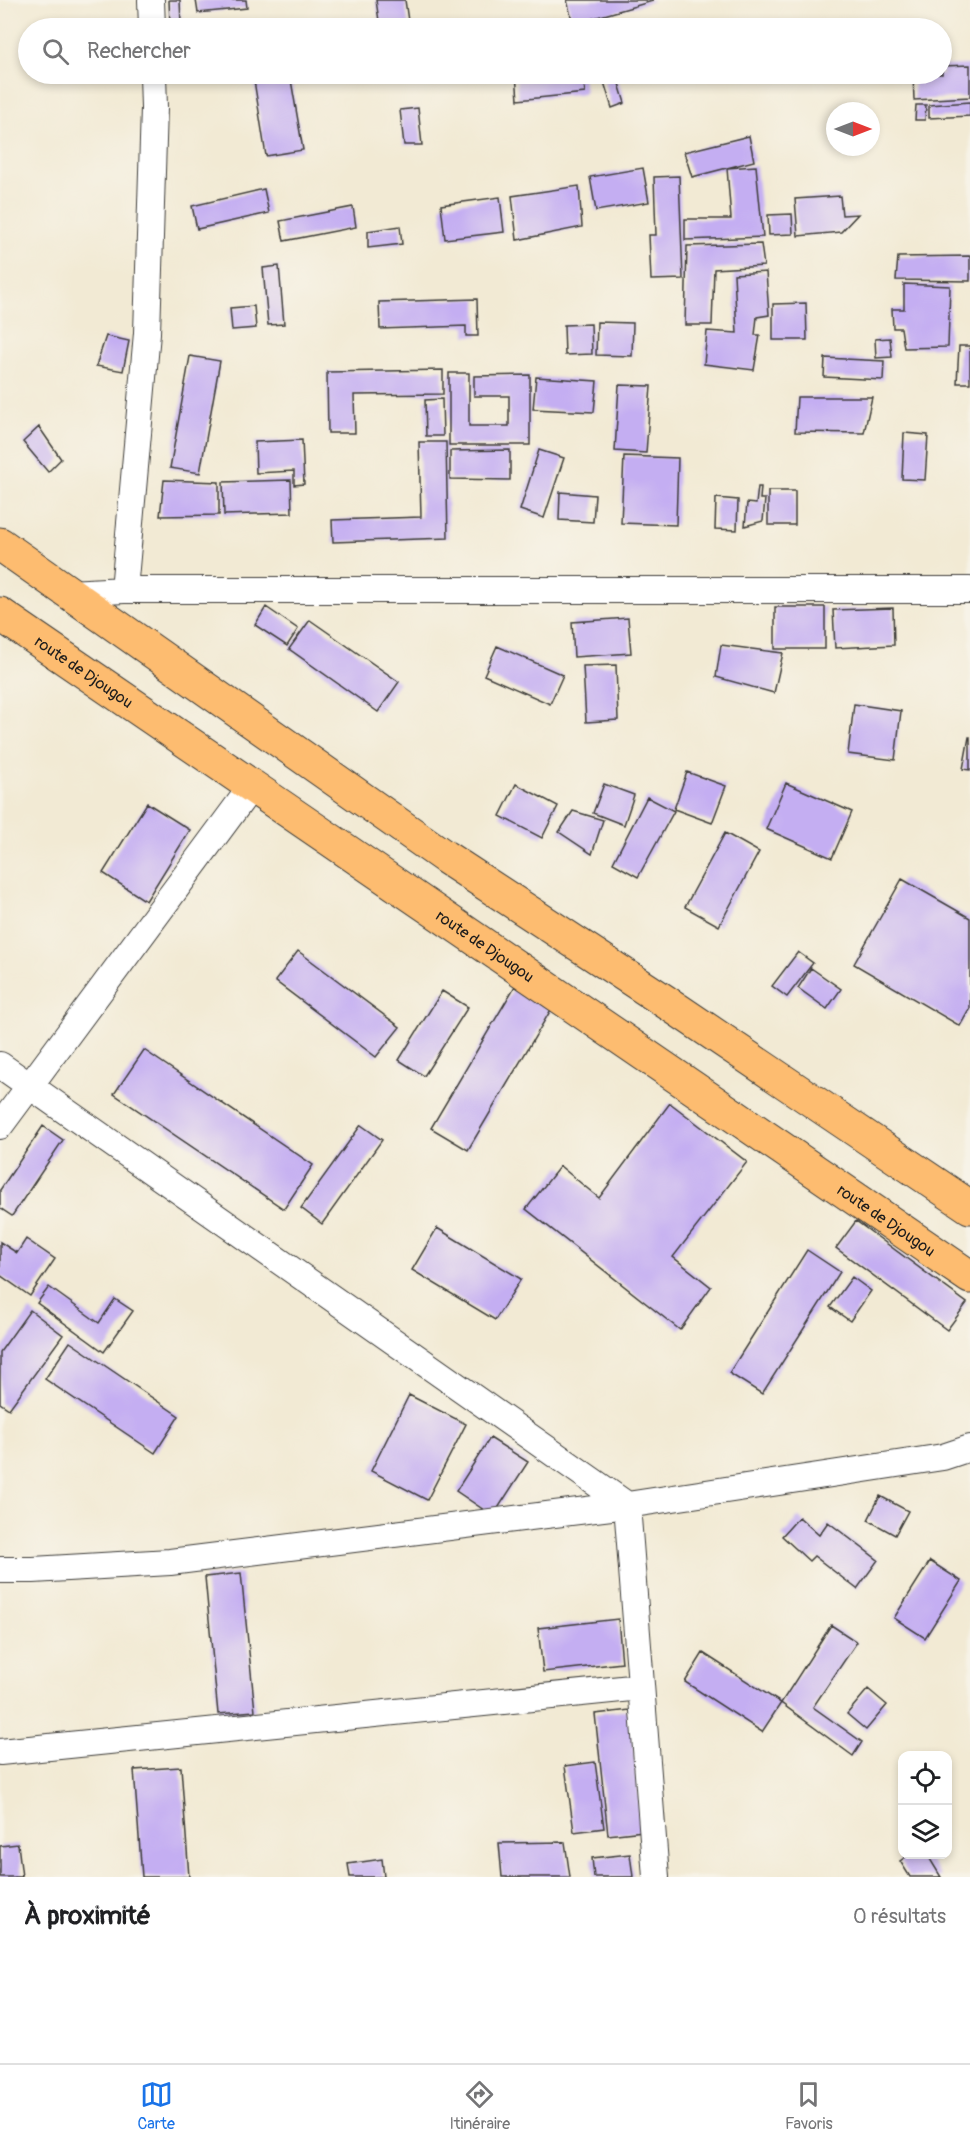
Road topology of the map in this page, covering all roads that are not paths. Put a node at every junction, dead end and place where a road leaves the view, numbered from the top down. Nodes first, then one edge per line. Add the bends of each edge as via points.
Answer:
1 (151, 0) edge
2 (152, 18) edge
3 (153, 84) edge
4 (0, 544) edge
5 (124, 590) junction
6 (970, 590) edge
7 (69, 593) junction
8 (0, 614) edge
9 (252, 786) junction
10 (445, 856) junction
11 (416, 898) junction
12 (0, 1065) edge
13 (30, 1086) junction
14 (0, 1126) edge
15 (970, 1207) edge
16 (970, 1278) edge
17 (970, 1449) edge
18 (627, 1505) junction
19 (0, 1570) edge
20 (641, 1687) junction
21 (0, 1752) edge
22 (656, 1877) edge

1 - 2 street
3 - 5 street via 147,333
4 - 7 highway
5 - 6 street
5 - 7 street
7 - 10 highway
8 - 9 highway, route de Djougou
9 - 11 highway, route de Djougou
9 - 13 street
10 - 11 highway
10 - 15 highway
11 - 16 highway, route de Djougou
12 - 13 street
13 - 14 street
13 - 18 street
17 - 18 street via 943,1457
18 - 19 street via 170,1562
18 - 20 street
20 - 21 street
20 - 22 street

